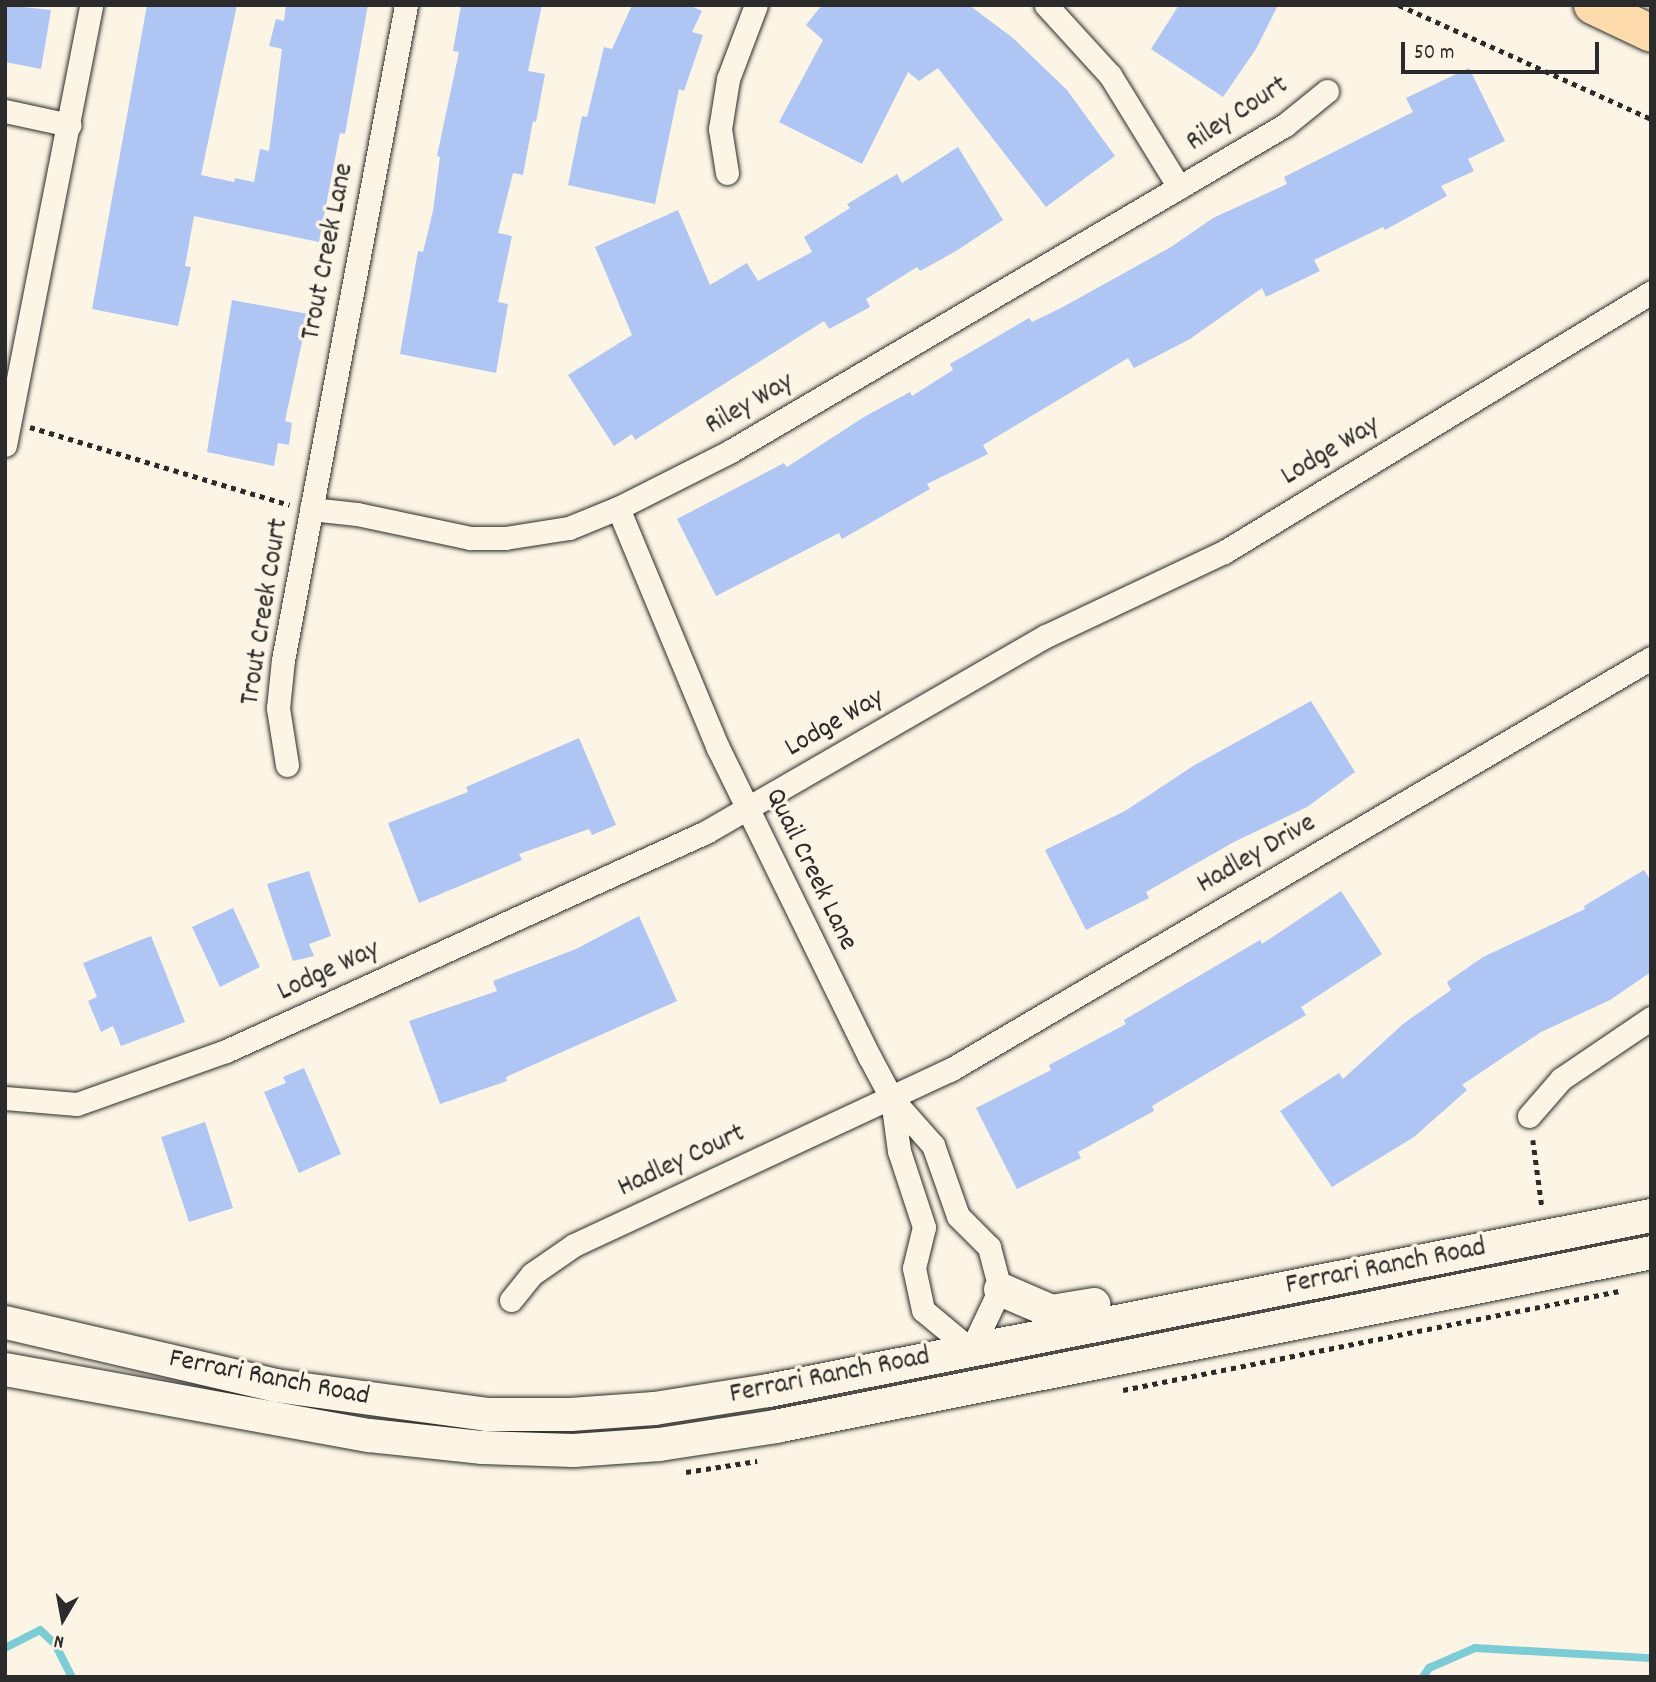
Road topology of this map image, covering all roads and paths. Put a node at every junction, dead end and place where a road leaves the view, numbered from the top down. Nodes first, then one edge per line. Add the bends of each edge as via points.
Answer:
1 (91, 5) edge
2 (405, 5) edge
3 (756, 5) edge
4 (1046, 5) edge
5 (1399, 5) edge
6 (1592, 5) edge
7 (1651, 33) edge
8 (1327, 91) dead end
9 (5, 111) edge
10 (1651, 119) edge
11 (69, 125) junction
12 (727, 173) dead end
13 (1179, 187) junction
14 (1651, 292) edge
15 (7, 430) edge
16 (618, 508) junction
17 (311, 509) junction
18 (1651, 658) edge
19 (286, 765) dead end
20 (747, 808) junction
21 (1651, 1018) edge
22 (5, 1098) edge
23 (892, 1099) junction
24 (1529, 1116) joint
25 (1651, 1215) edge
26 (958, 1216) junction
27 (925, 1227) junction
28 (1546, 1236) junction
29 (1651, 1252) edge
30 (1366, 1272) junction
31 (1000, 1289) junction
32 (512, 1300) dead end
33 (5, 1322) edge
34 (971, 1350) junction
35 (5, 1369) edge
36 (980, 1385) junction

1 - 11 street
2 - 17 street, Trout Creek Lane
3 - 12 street via 728,79 720,130
4 - 13 street via 1110,75
5 - 10 path
6 - 7 main road
8 - 13 street, Riley Court via 1285,125
9 - 11 street
11 - 15 street
13 - 16 street, Riley Way via 729,453
14 - 20 street, Lodge Way via 1224,552 1046,636
15 - 17 path via 56,432 267,501
16 - 17 street, Riley Way via 569,528 505,538 470,538
16 - 20 street, Quail Creek Lane
17 - 19 street, Trout Creek Court via 278,708
18 - 23 street, Hadley Drive via 950,1070
20 - 22 street, Lodge Way via 706,832 226,1051 78,1104
20 - 23 street, Quail Creek Lane
21 - 24 street via 1561,1079
23 - 26 street via 933,1145
23 - 27 street via 899,1151
23 - 32 street, Hadley Court via 574,1245 532,1274
24 - 28 path
25 - 28 main road, Ferrari Ranch Road
26 - 27 street
26 - 31 street via 989,1247
27 - 34 street via 914,1268 923,1310
28 - 30 main road, Ferrari Ranch Road
29 - 36 main road, Ferrari Ranch Road
30 - 31 main road via 1208,1282 1051,1311
30 - 34 main road, Ferrari Ranch Road
31 - 34 street
33 - 34 main road, Ferrari Ranch Road via 275,1385 486,1414 654,1408
34 - 36 main road
35 - 36 main road, Ferrari Ranch Road via 369,1435 482,1447 573,1450 718,1436

